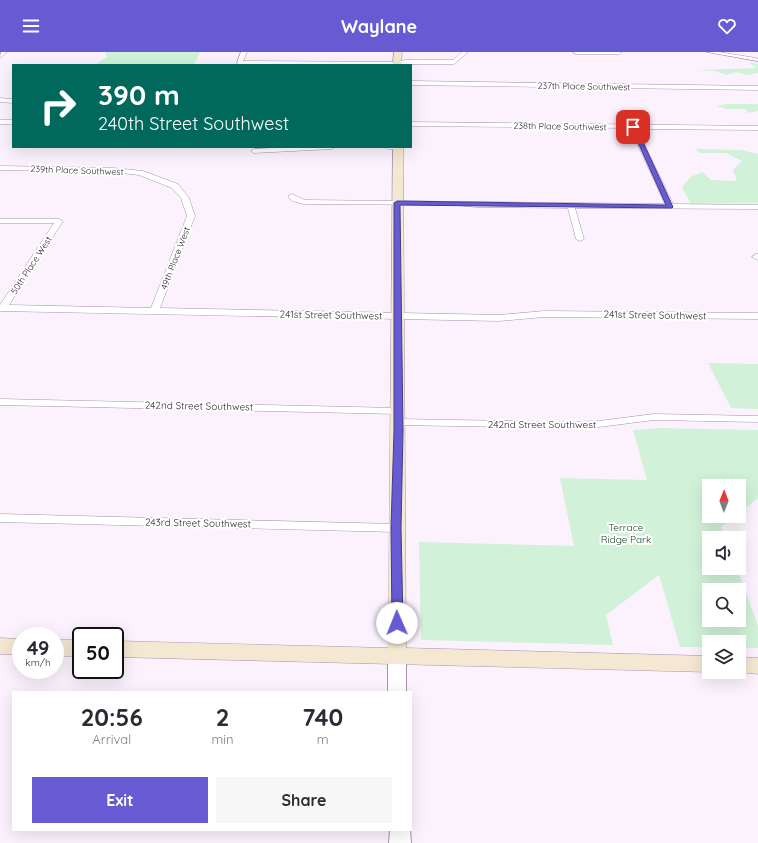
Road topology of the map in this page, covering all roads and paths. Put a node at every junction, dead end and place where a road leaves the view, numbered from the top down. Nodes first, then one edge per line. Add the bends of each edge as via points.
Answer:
1 (4, 52) edge
2 (244, 52) edge
3 (398, 52) edge
4 (465, 52) edge
5 (576, 52) edge
6 (620, 52) edge
7 (710, 52) edge
8 (0, 56) edge
9 (756, 60) dead end
10 (397, 64) edge
11 (412, 84) edge
12 (758, 88) edge
13 (0, 100) edge
14 (12, 101) edge
15 (0, 122) edge
16 (12, 122) edge
17 (412, 124) edge
18 (633, 127) junction
19 (758, 128) edge
20 (312, 148) edge
21 (398, 148) edge
22 (254, 151) dead end
23 (0, 168) edge
24 (175, 186) joint
25 (292, 196) dead end
26 (397, 203) junction
27 (571, 206) junction
28 (670, 207) junction
29 (758, 207) edge
30 (0, 221) edge
31 (580, 239) dead end
32 (1, 308) edge
33 (155, 311) junction
34 (397, 316) junction
35 (758, 316) edge
36 (0, 402) edge
37 (398, 416) junction
38 (758, 419) edge
39 (0, 518) edge
40 (396, 528) junction
41 (0, 646) edge
42 (12, 647) edge
43 (124, 649) edge
44 (397, 656) junction
45 (702, 664) edge
46 (746, 665) edge
47 (758, 666) edge
48 (397, 691) edge
49 (400, 831) edge
50 (400, 843) edge

1 - 8 street
2 - 10 street via 240,63
3 - 10 main road
4 - 10 street via 454,62
5 - 6 street
7 - 9 street
11 - 12 street, 237th Place Southwest
13 - 14 street
15 - 16 street
17 - 18 street, 238th Place Southwest
18 - 19 street, 238th Place Southwest
18 - 28 street
20 - 22 street
21 - 26 main road
23 - 24 street, 239th Place Southwest via 113,170 140,173
24 - 33 street, 49th Place West via 186,198 191,216
25 - 26 street via 304,202
26 - 27 street
26 - 34 main road
27 - 28 street
27 - 31 street
28 - 29 street
30 - 32 street, 50th Place West via 59,221
32 - 33 street, 241st Street Southwest
33 - 34 street, 241st Street Southwest
34 - 35 street, 241st Street Southwest
34 - 37 main road
36 - 37 street, 242nd Street Southwest
37 - 38 street, 242nd Street Southwest via 565,426 654,417
37 - 40 main road
39 - 40 street, 243rd Street Southwest
40 - 44 main road
41 - 42 main road
43 - 44 main road
44 - 45 main road
44 - 48 street
46 - 47 main road
49 - 50 street

